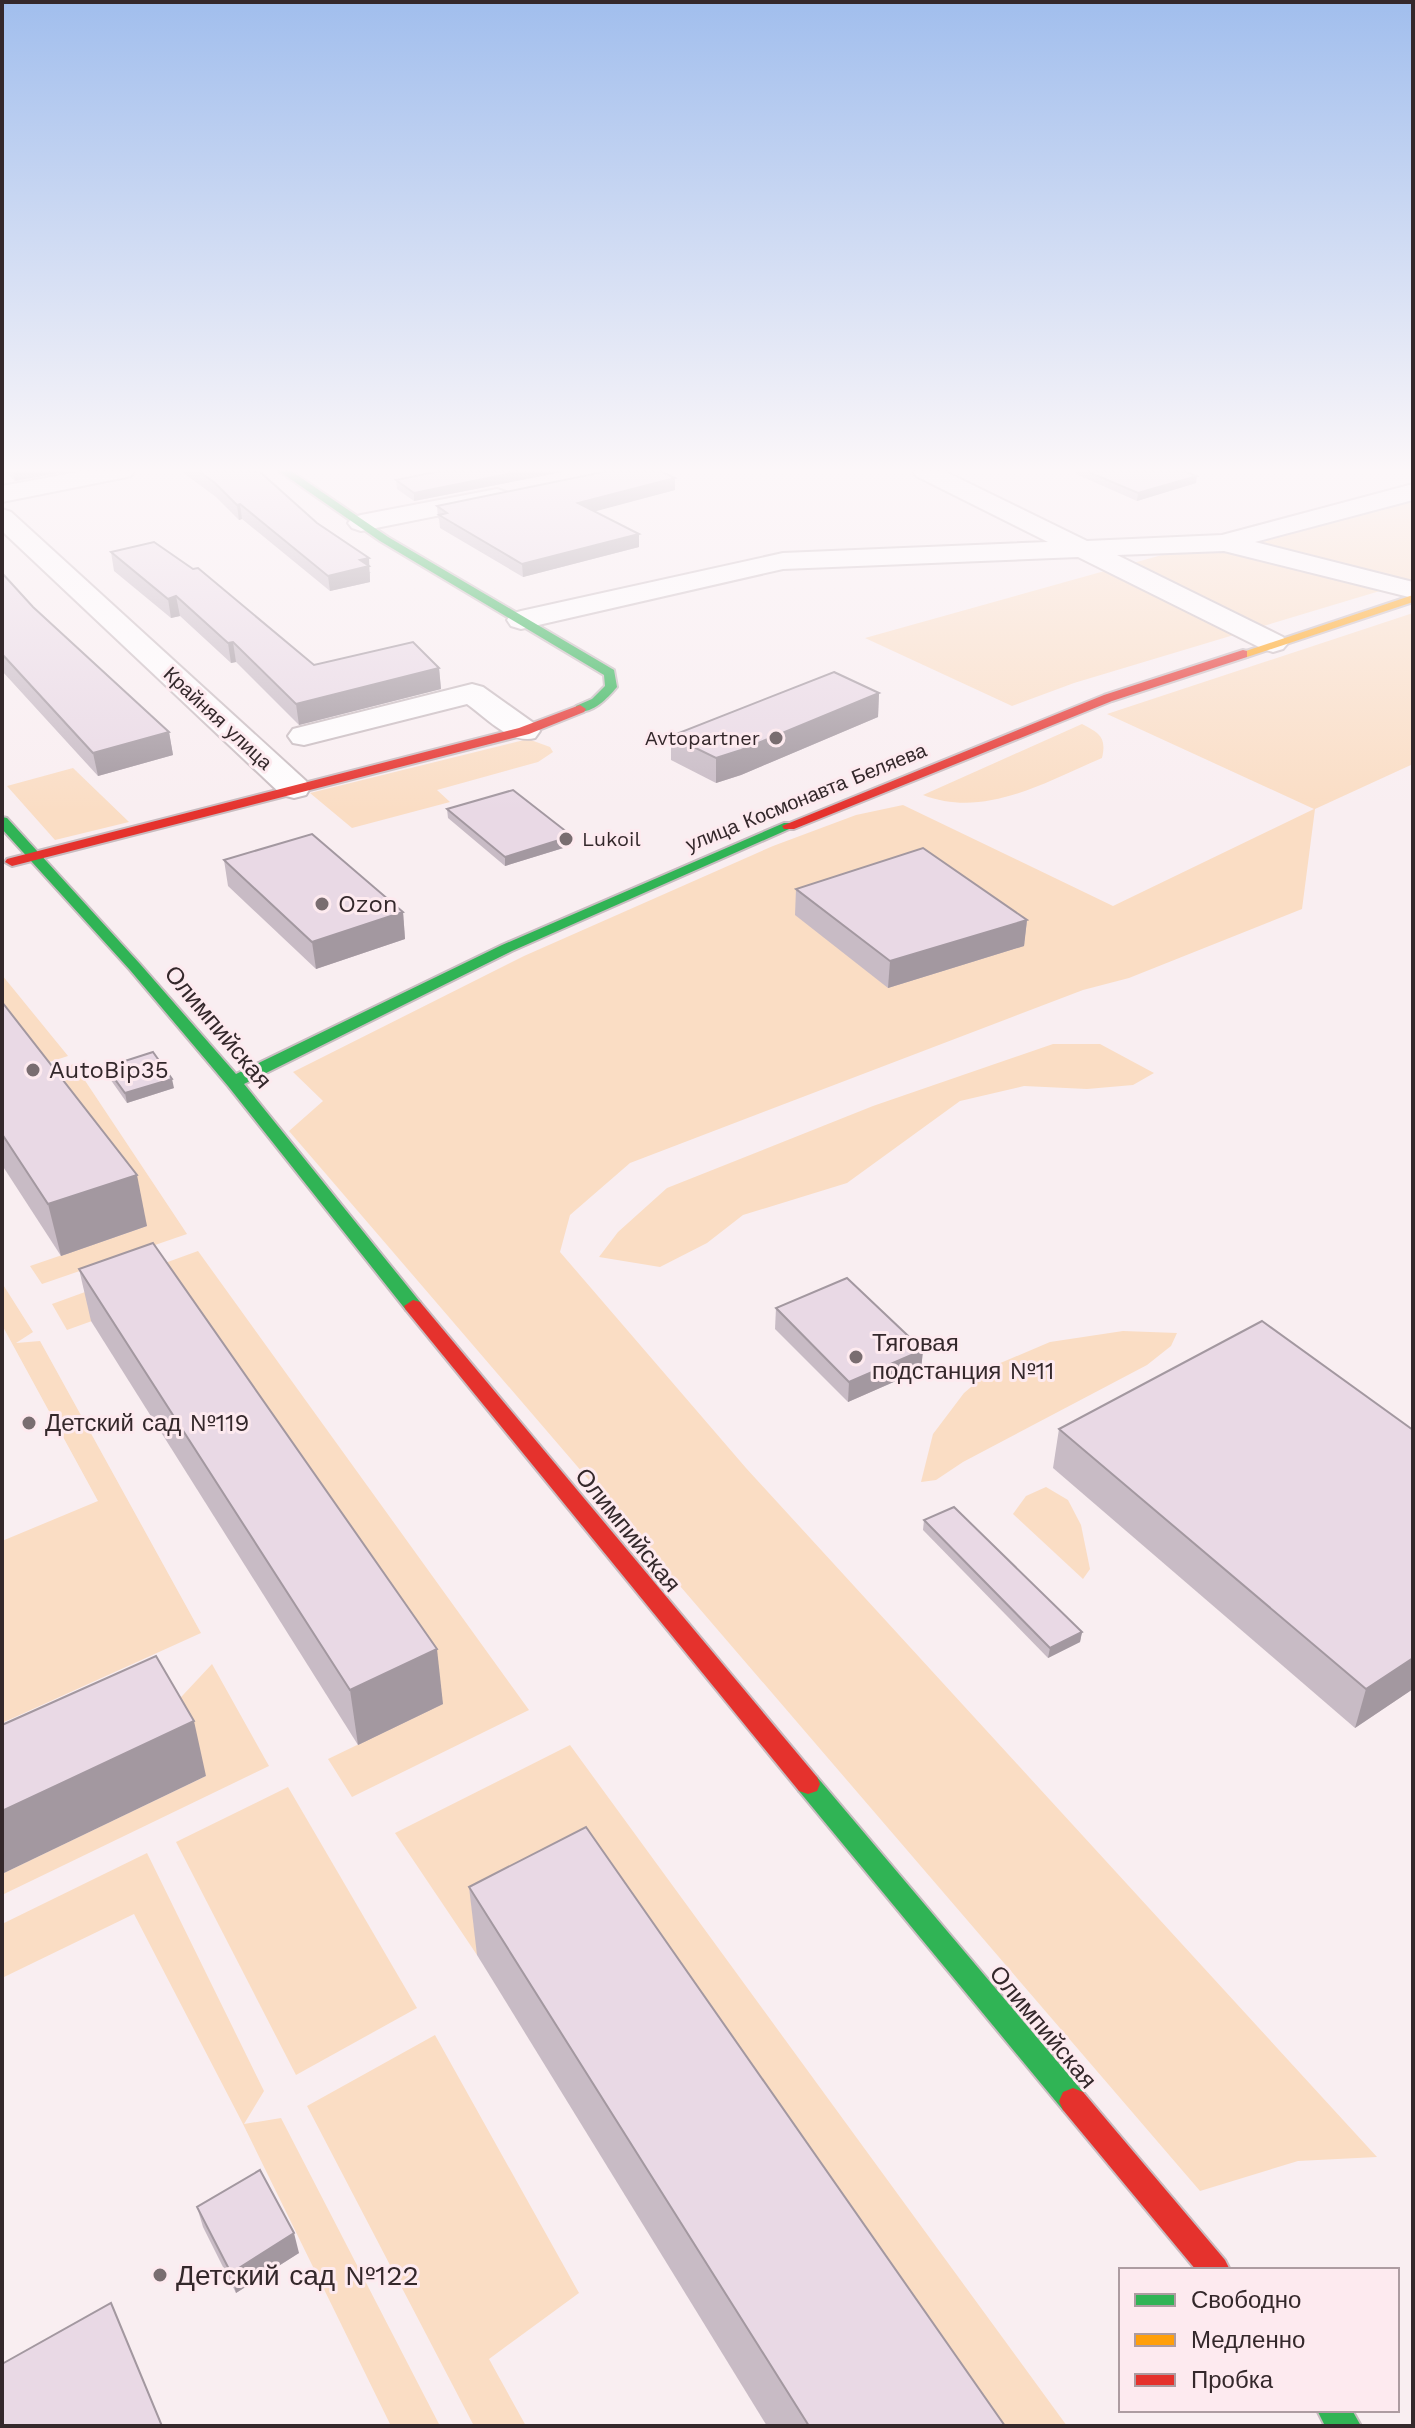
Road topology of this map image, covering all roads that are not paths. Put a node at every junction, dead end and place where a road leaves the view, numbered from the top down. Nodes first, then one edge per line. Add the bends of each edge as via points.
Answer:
1 (75, 584) edge
2 (462, 584) edge
3 (680, 584) edge
4 (1152, 584) edge
5 (1390, 584) edge
6 (1413, 590) edge
7 (1413, 598) edge
8 (521, 620) junction
9 (1273, 643) junction
10 (524, 731) junction
11 (304, 736) dead end
12 (294, 788) junction
13 (2, 821) edge
14 (35, 856) junction
15 (2, 865) edge
16 (234, 1082) junction
17 (1213, 2268) edge

1 - 12 street, Крайняя улица
2 - 8 street
3 - 8 street
4 - 9 street
5 - 6 street
7 - 9 street, улица Космонавта Беляева
8 - 10 street via 610,673 611,687 596,702
9 - 16 street, улица Космонавта Беляева via 1108,698 749,842 507,948
10 - 11 street via 472,693
10 - 12 street
12 - 14 street
13 - 14 street, Олимпийская
14 - 15 street
14 - 16 street, Олимпийская
16 - 17 street, Олимпийская via 698,1653

